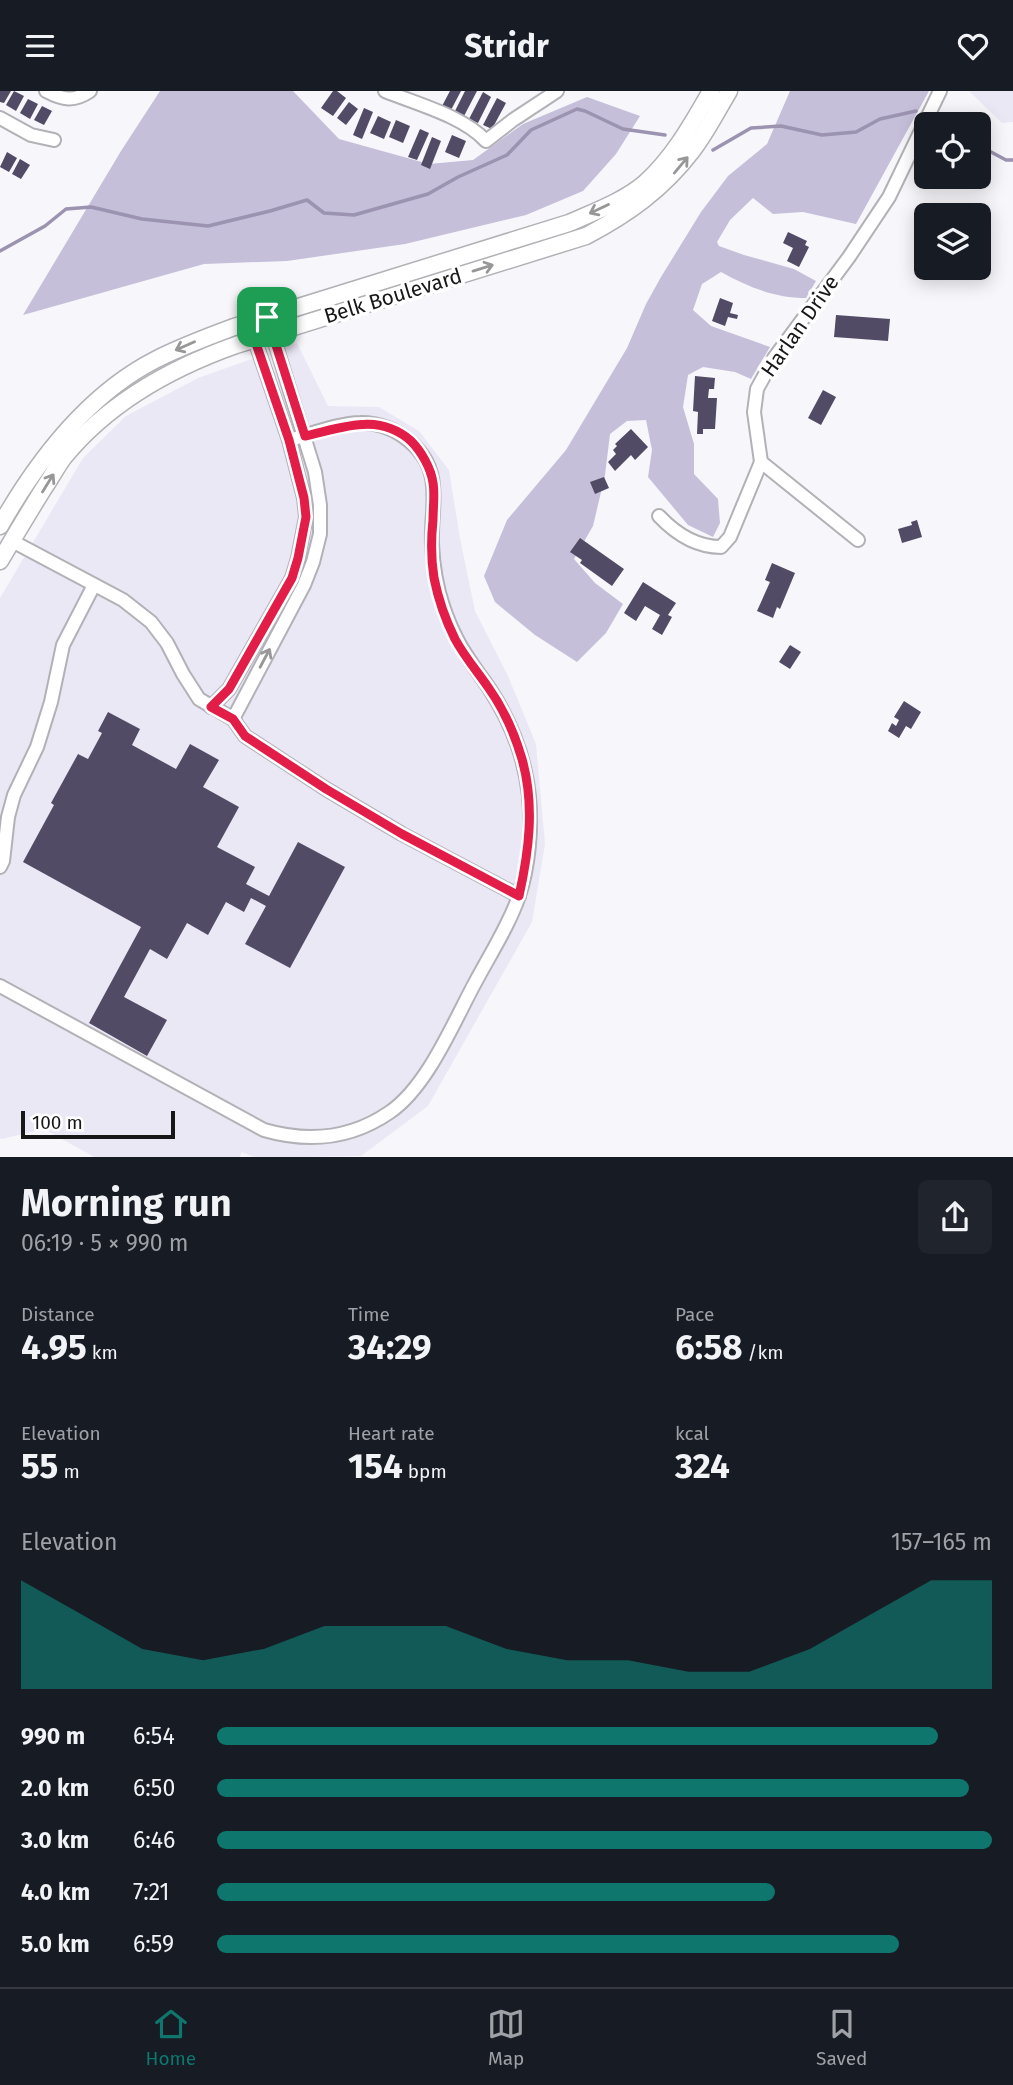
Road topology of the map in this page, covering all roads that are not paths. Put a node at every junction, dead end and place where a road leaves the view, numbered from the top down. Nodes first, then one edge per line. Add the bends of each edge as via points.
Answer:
1 (46, 91) edge
2 (90, 91) edge
3 (385, 91) edge
4 (557, 91) edge
5 (711, 91) edge
6 (729, 91) edge
7 (940, 91) edge
8 (0, 118) edge
9 (54, 140) dead end
10 (267, 317) junction
11 (252, 331) junction
12 (272, 334) junction
13 (305, 436) junction
14 (289, 440) junction
15 (761, 462) junction
16 (659, 516) dead end
17 (0, 526) edge
18 (858, 540) dead end
19 (12, 541) junction
20 (0, 561) edge
21 (94, 585) junction
22 (211, 707) junction
23 (233, 719) junction
24 (0, 867) edge
25 (519, 896) junction
26 (0, 986) edge

1 - 2 street via 66,100
3 - 4 street via 466,125 486,141
5 -> 10 street, Belk Boulevard via 670,156 643,184 607,206 569,223
12 -> 6 street, Belk Boulevard via 586,236 618,219 675,172
7 - 15 street, Harlan Drive via 889,197 774,358 757,389 754,412
8 - 9 street via 31,135
10 - 11 street, Belk Boulevard
10 - 12 street
11 - 12 street, Belk Boulevard
11 - 14 street
11 -> 17 street, Belk Boulevard via 192,342 122,380 64,433
19 -> 11 street, Belk Boulevard via 63,458 90,430 132,394
12 - 13 street
13 - 14 street
23 -> 13 street via 304,585 316,553 320,505
13 - 25 street via 360,423 389,428 412,443 427,463 433,483 435,579 442,605 455,639 489,689 522,759 530,825
14 - 22 street via 306,517 298,558 292,578 229,689
15 - 16 street via 730,537 721,547 706,547 674,531
15 - 18 street
19 - 20 street, Belk Boulevard
19 - 21 street
21 - 22 street via 151,622 191,689
21 - 24 street via 63,645 37,747 14,795
22 - 23 street
23 - 25 street via 245,736 326,789
25 - 26 street via 425,1076 390,1112 339,1135 288,1137 264,1130

